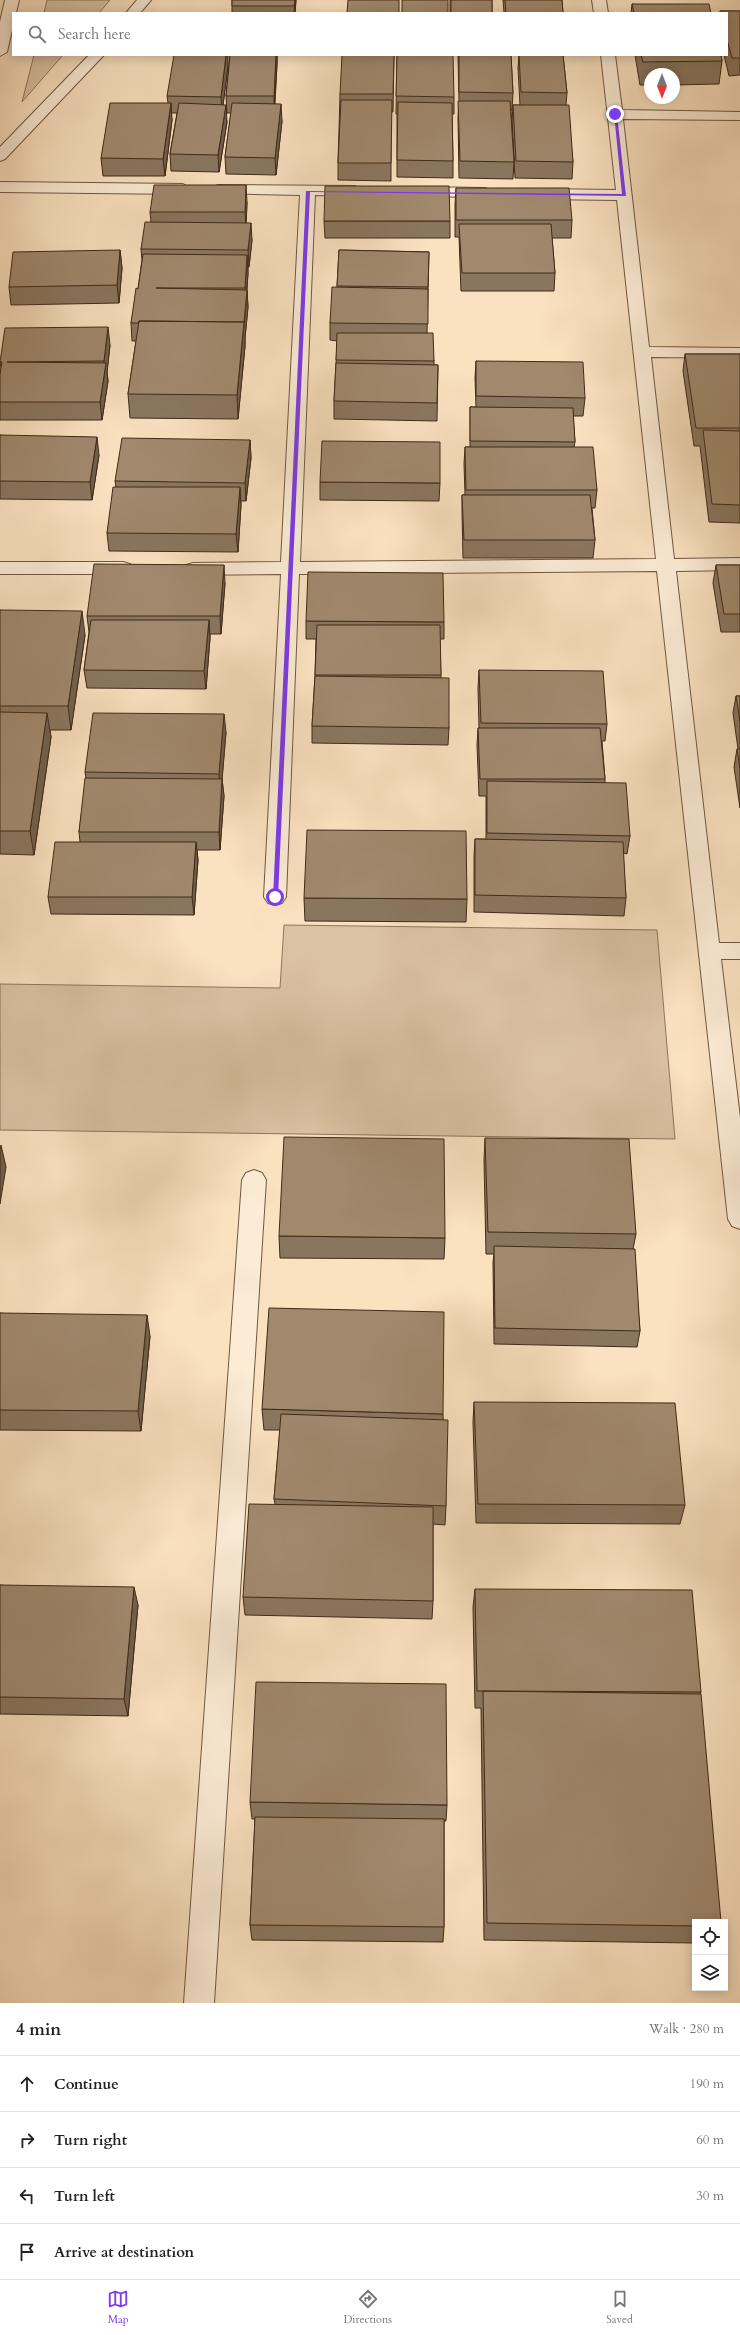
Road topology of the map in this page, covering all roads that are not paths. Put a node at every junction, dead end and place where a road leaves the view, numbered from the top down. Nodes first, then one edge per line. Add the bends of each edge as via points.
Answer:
1 (12, 0) edge
2 (144, 0) edge
3 (599, 0) edge
4 (134, 12) edge
5 (601, 12) edge
6 (0, 52) edge
7 (96, 56) edge
8 (608, 56) edge
9 (615, 114) junction
10 (740, 116) edge
11 (0, 156) edge
12 (0, 187) edge
13 (308, 191) junction
14 (371, 192) edge
15 (403, 192) edge
16 (498, 193) edge
17 (522, 194) edge
18 (624, 195) junction
19 (641, 352) junction
20 (740, 353) edge
21 (667, 564) junction
22 (740, 564) edge
23 (0, 568) edge
24 (141, 569) edge
25 (173, 569) edge
26 (290, 569) junction
27 (275, 897) dead end
28 (708, 951) junction
29 (740, 951) edge
30 (735, 1135) edge
31 (254, 1180) dead end
32 (740, 1219) edge
33 (198, 2003) edge

1 - 6 street
2 - 4 street
3 - 5 street
7 - 11 street
8 - 9 street
9 - 10 street
9 - 18 street
12 - 13 street
13 - 14 street
13 - 26 street
15 - 16 street
17 - 18 street
18 - 19 street
19 - 20 street
19 - 21 street
21 - 22 street
21 - 26 street
21 - 28 street
23 - 24 street
25 - 26 street
26 - 27 street
28 - 29 street
28 - 30 street
30 - 32 street
31 - 33 street

